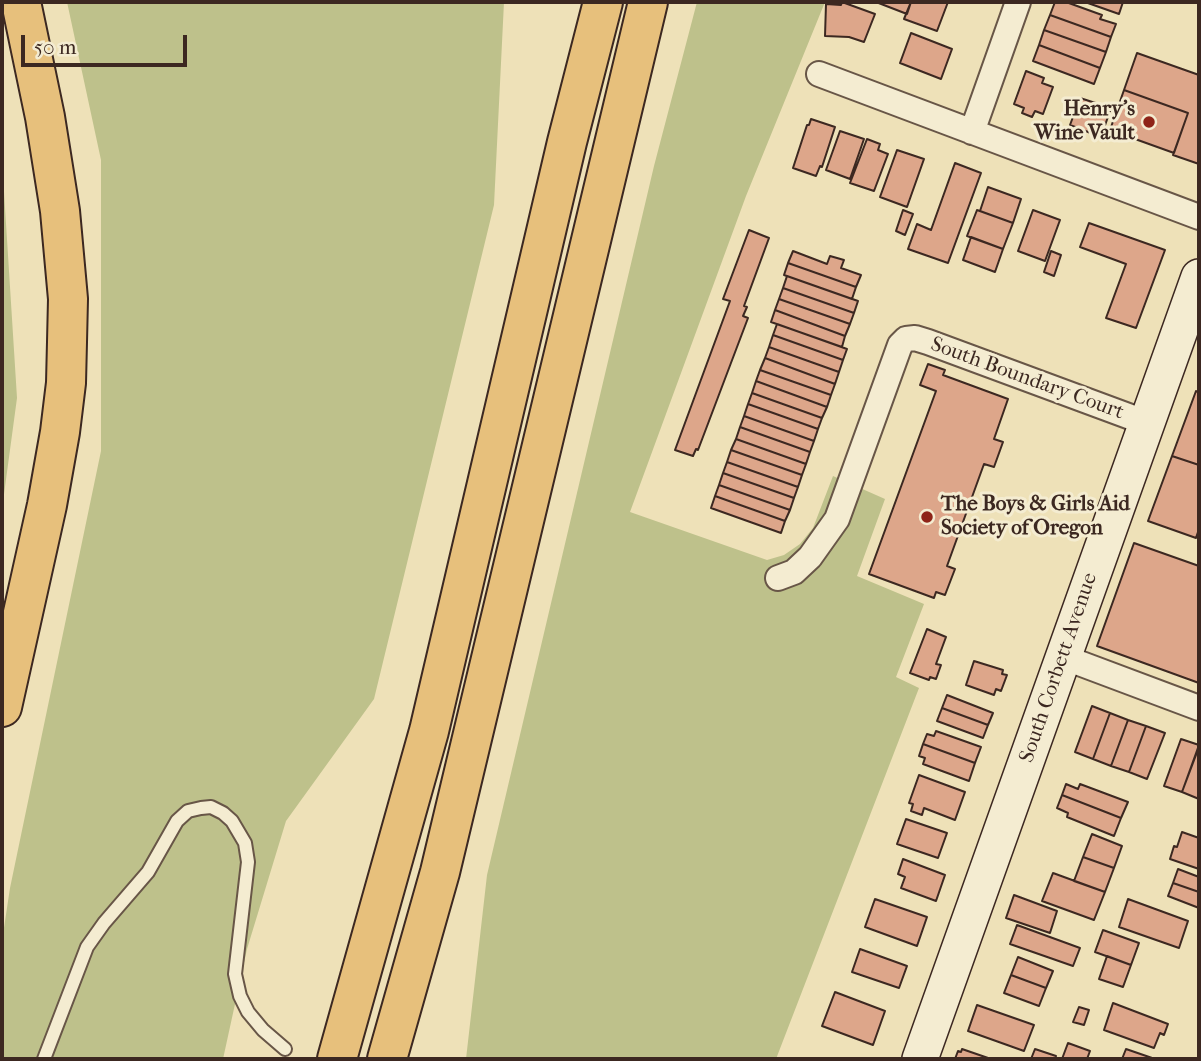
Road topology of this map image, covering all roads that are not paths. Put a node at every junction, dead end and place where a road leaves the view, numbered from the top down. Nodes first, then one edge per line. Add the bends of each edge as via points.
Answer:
1 (21, 2) edge
2 (603, 2) edge
3 (648, 2) edge
4 (1018, 2) edge
5 (819, 74) dead end
6 (972, 132) junction
7 (1199, 217) edge
8 (1199, 276) edge
9 (1147, 423) junction
10 (778, 578) dead end
11 (1063, 657) junction
12 (2, 707) edge
13 (1199, 708) edge
14 (285, 1049) dead end
15 (44, 1059) edge
16 (337, 1059) edge
17 (387, 1059) edge
18 (920, 1059) edge

1 - 12 main road via 60,211 68,299 66,383 47,505
2 - 16 main road via 429,732
3 - 17 main road via 440,872
4 - 6 street
5 - 6 street
6 - 7 street
8 - 9 street, South Corbett Avenue
9 - 10 street, South Boundary Court via 928,342 906,339 837,519 810,557 794,572
9 - 11 street, South Corbett Avenue
11 - 13 street
11 - 18 street, South Corbett Avenue
14 - 15 lane via 262,1030 240,996 235,974 248,862 245,843 232,821 211,807 188,811 177,821 148,872 103,923 88,947

